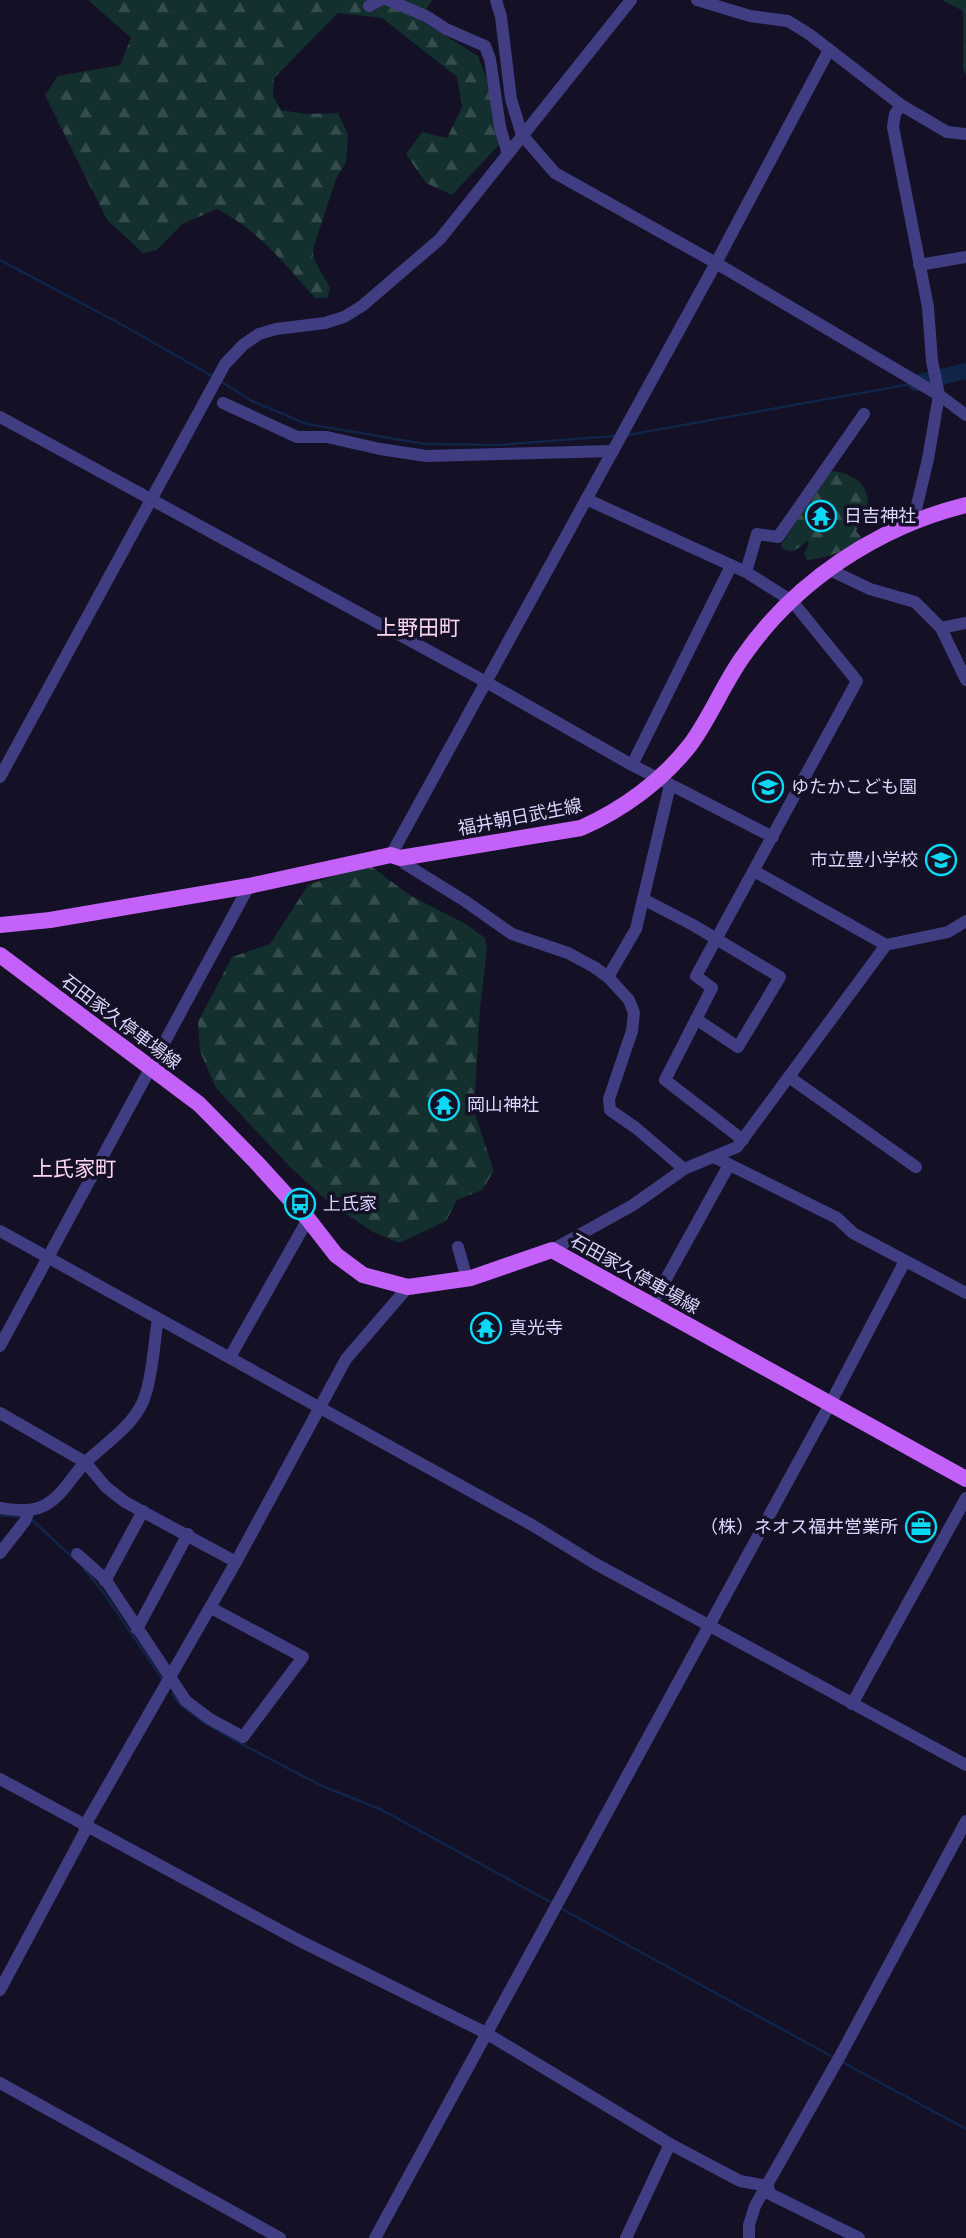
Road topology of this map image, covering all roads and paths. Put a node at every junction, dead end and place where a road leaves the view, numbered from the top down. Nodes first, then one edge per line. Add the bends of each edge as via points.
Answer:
1 (388, 0) edge
2 (496, 0) edge
3 (631, 0) edge
4 (698, 0) edge
5 (829, 50) junction
6 (901, 105) junction
7 (966, 134) edge
8 (522, 135) junction
9 (508, 154) junction
10 (966, 257) edge
11 (716, 264) junction
12 (919, 265) junction
13 (939, 395) junction
14 (223, 403) dead end
15 (864, 414) dead end
16 (966, 415) edge
17 (0, 416) edge
18 (615, 447) junction
19 (151, 499) junction
20 (586, 499) junction
21 (966, 505) edge
22 (913, 522) junction
23 (732, 566) junction
24 (830, 570) junction
25 (746, 572) junction
26 (792, 601) junction
27 (966, 623) edge
28 (941, 628) junction
29 (966, 680) edge
30 (486, 682) junction
31 (632, 765) junction
32 (0, 777) edge
33 (663, 782) junction
34 (773, 837) junction
35 (396, 856) junction
36 (754, 871) junction
37 (249, 886) junction
38 (643, 899) junction
39 (966, 921) edge
40 (0, 925) edge
41 (717, 939) junction
42 (886, 945) junction
43 (0, 955) edge
44 (608, 977) junction
45 (696, 1019) junction
46 (152, 1068) junction
47 (789, 1077) junction
48 (743, 1140) junction
49 (714, 1157) junction
50 (729, 1165) junction
51 (916, 1167) dead end
52 (684, 1169) junction
53 (307, 1219) junction
54 (0, 1231) edge
55 (458, 1247) dead end
56 (552, 1250) junction
57 (48, 1258) junction
58 (905, 1261) junction
59 (467, 1279) junction
60 (408, 1287) junction
61 (966, 1293) edge
62 (651, 1306) junction
63 (158, 1319) junction
64 (0, 1346) edge
65 (230, 1357) junction
66 (830, 1404) junction
67 (320, 1407) junction
68 (0, 1413) edge
69 (85, 1462) junction
70 (966, 1479) edge
71 (966, 1499) edge
72 (0, 1508) edge
73 (144, 1511) junction
74 (27, 1515) junction
75 (188, 1534) junction
76 (0, 1553) edge
77 (77, 1554) dead end
78 (236, 1562) junction
79 (106, 1581) junction
80 (213, 1609) dead end
81 (709, 1625) junction
82 (137, 1629) junction
83 (170, 1678) junction
84 (852, 1704) junction
85 (966, 1765) edge
86 (0, 1779) edge
87 (966, 1821) edge
88 (86, 1827) junction
89 (0, 1990) edge
90 (486, 2033) junction
91 (0, 2083) edge
92 (670, 2144) junction
93 (768, 2186) junction
94 (280, 2238) edge
95 (375, 2238) edge
96 (626, 2238) edge
97 (749, 2238) edge
98 (859, 2238) edge

1 - 9 street via 485,46
2 - 8 street via 511,99
3 - 8 street
4 - 5 street via 750,16 789,21
5 - 6 street
5 - 11 street
6 - 7 street via 947,132
6 - 12 street via 893,127
8 - 9 street
8 - 11 street via 565,180
9 - 19 street via 440,239 362,306 325,323 259,334 243,345 215,380
10 - 12 street
11 - 13 street
11 - 18 street
12 - 13 street
13 - 16 street
13 - 22 street
14 - 18 street via 297,437 327,437 426,456
15 - 25 street via 778,537 757,534
17 - 19 street
18 - 20 street
19 - 30 street
19 - 32 street
20 - 23 street
20 - 30 street
21 - 22 main road, 福井朝日武生線
22 - 24 main road, 福井朝日武生線 via 874,540
23 - 25 street
23 - 31 street
24 - 26 main road, 福井朝日武生線
24 - 28 street via 870,589 915,602
25 - 26 street
26 - 33 main road, 福井朝日武生線 via 742,658
26 - 34 street via 857,681
27 - 28 street
28 - 29 street
30 - 31 street
30 - 35 street
31 - 33 street
33 - 34 street
33 - 35 main road, 福井朝日武生線 via 581,828
33 - 38 street
34 - 36 street
35 - 37 main road, 福井朝日武生線
35 - 44 street via 512,934 568,953
36 - 41 street
36 - 42 street
37 - 40 main road, 福井朝日武生線
37 - 46 street
38 - 41 street
38 - 44 street via 636,929
39 - 42 street via 948,932
41 - 45 street via 696,976 712,988
41 - 45 street via 780,978 738,1047
42 - 47 street
43 - 46 main road, 石田家久停車場線
44 - 52 street via 629,1000 634,1013 609,1099 610,1110
45 - 48 street via 665,1080
46 - 53 main road, 石田家久停車場線 via 199,1104
46 - 57 street
47 - 48 street
47 - 51 street
48 - 49 street
49 - 50 street
49 - 52 street
50 - 58 street via 837,1218 853,1233
50 - 62 street
52 - 56 street via 633,1205
53 - 60 main road, 石田家久停車場線 via 336,1255 363,1275
53 - 65 street
54 - 57 street
55 - 59 street
56 - 59 main road, 石田家久停車場線
56 - 62 main road, 石田家久停車場線
57 - 63 street
57 - 64 street
58 - 61 street
58 - 66 street
59 - 60 main road, 石田家久停車場線
60 - 67 street via 346,1359
62 - 66 main road, 石田家久停車場線
63 - 65 street
63 - 69 street via 140,1408 117,1436
65 - 67 street
66 - 70 main road, 石田家久停車場線
66 - 81 street
67 - 78 street
67 - 81 street
68 - 69 street
69 - 73 street via 106,1487
69 - 74 street via 63,1491
71 - 84 street
72 - 74 street
73 - 75 street
73 - 79 street
74 - 76 street
75 - 78 street
75 - 82 street
77 - 79 street
78 - 83 street
79 - 82 street
80 - 83 street via 303,1657 243,1737 187,1701
81 - 84 street
81 - 90 street
82 - 83 street
83 - 88 street
84 - 85 street
86 - 88 street
87 - 93 street
88 - 89 street
88 - 90 street
90 - 92 street
90 - 95 street
91 - 94 street
92 - 93 street via 740,2181
92 - 96 street
93 - 97 street via 755,2206
93 - 98 street via 770,2194

